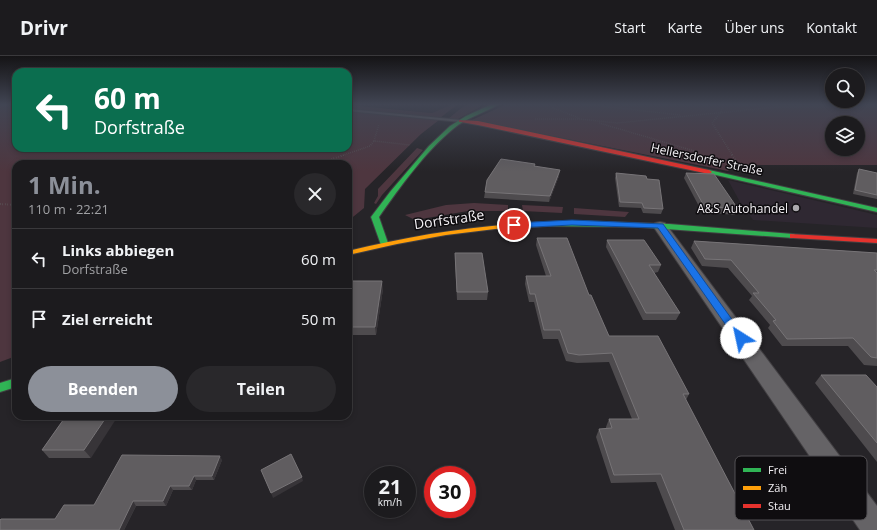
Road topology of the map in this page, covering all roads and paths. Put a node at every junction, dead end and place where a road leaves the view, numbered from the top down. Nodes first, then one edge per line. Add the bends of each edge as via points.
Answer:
1 (453, 126) edge
2 (497, 126) edge
3 (610, 126) edge
4 (714, 126) edge
5 (414, 146) dead end
6 (701, 153) dead end
7 (330, 160) edge
8 (731, 162) dead end
9 (0, 204) edge
10 (12, 205) edge
11 (877, 210) edge
12 (660, 226) junction
13 (877, 242) edge
14 (384, 243) junction
15 (352, 253) edge
16 (12, 384) edge
17 (0, 388) edge
18 (824, 456) edge
19 (867, 516) edge
20 (877, 530) edge

1 - 14 street via 432,147 380,209 376,217
2 - 11 street, Hellersdorfer Straße
3 - 6 path
4 - 8 path via 739,164
5 - 7 path via 374,141 370,146
9 - 10 path
12 - 13 street, Dorfstraße
12 - 14 street, Dorfstraße via 594,223 520,225
12 - 18 street
14 - 15 street, Dorfstraße
16 - 17 street
19 - 20 street

